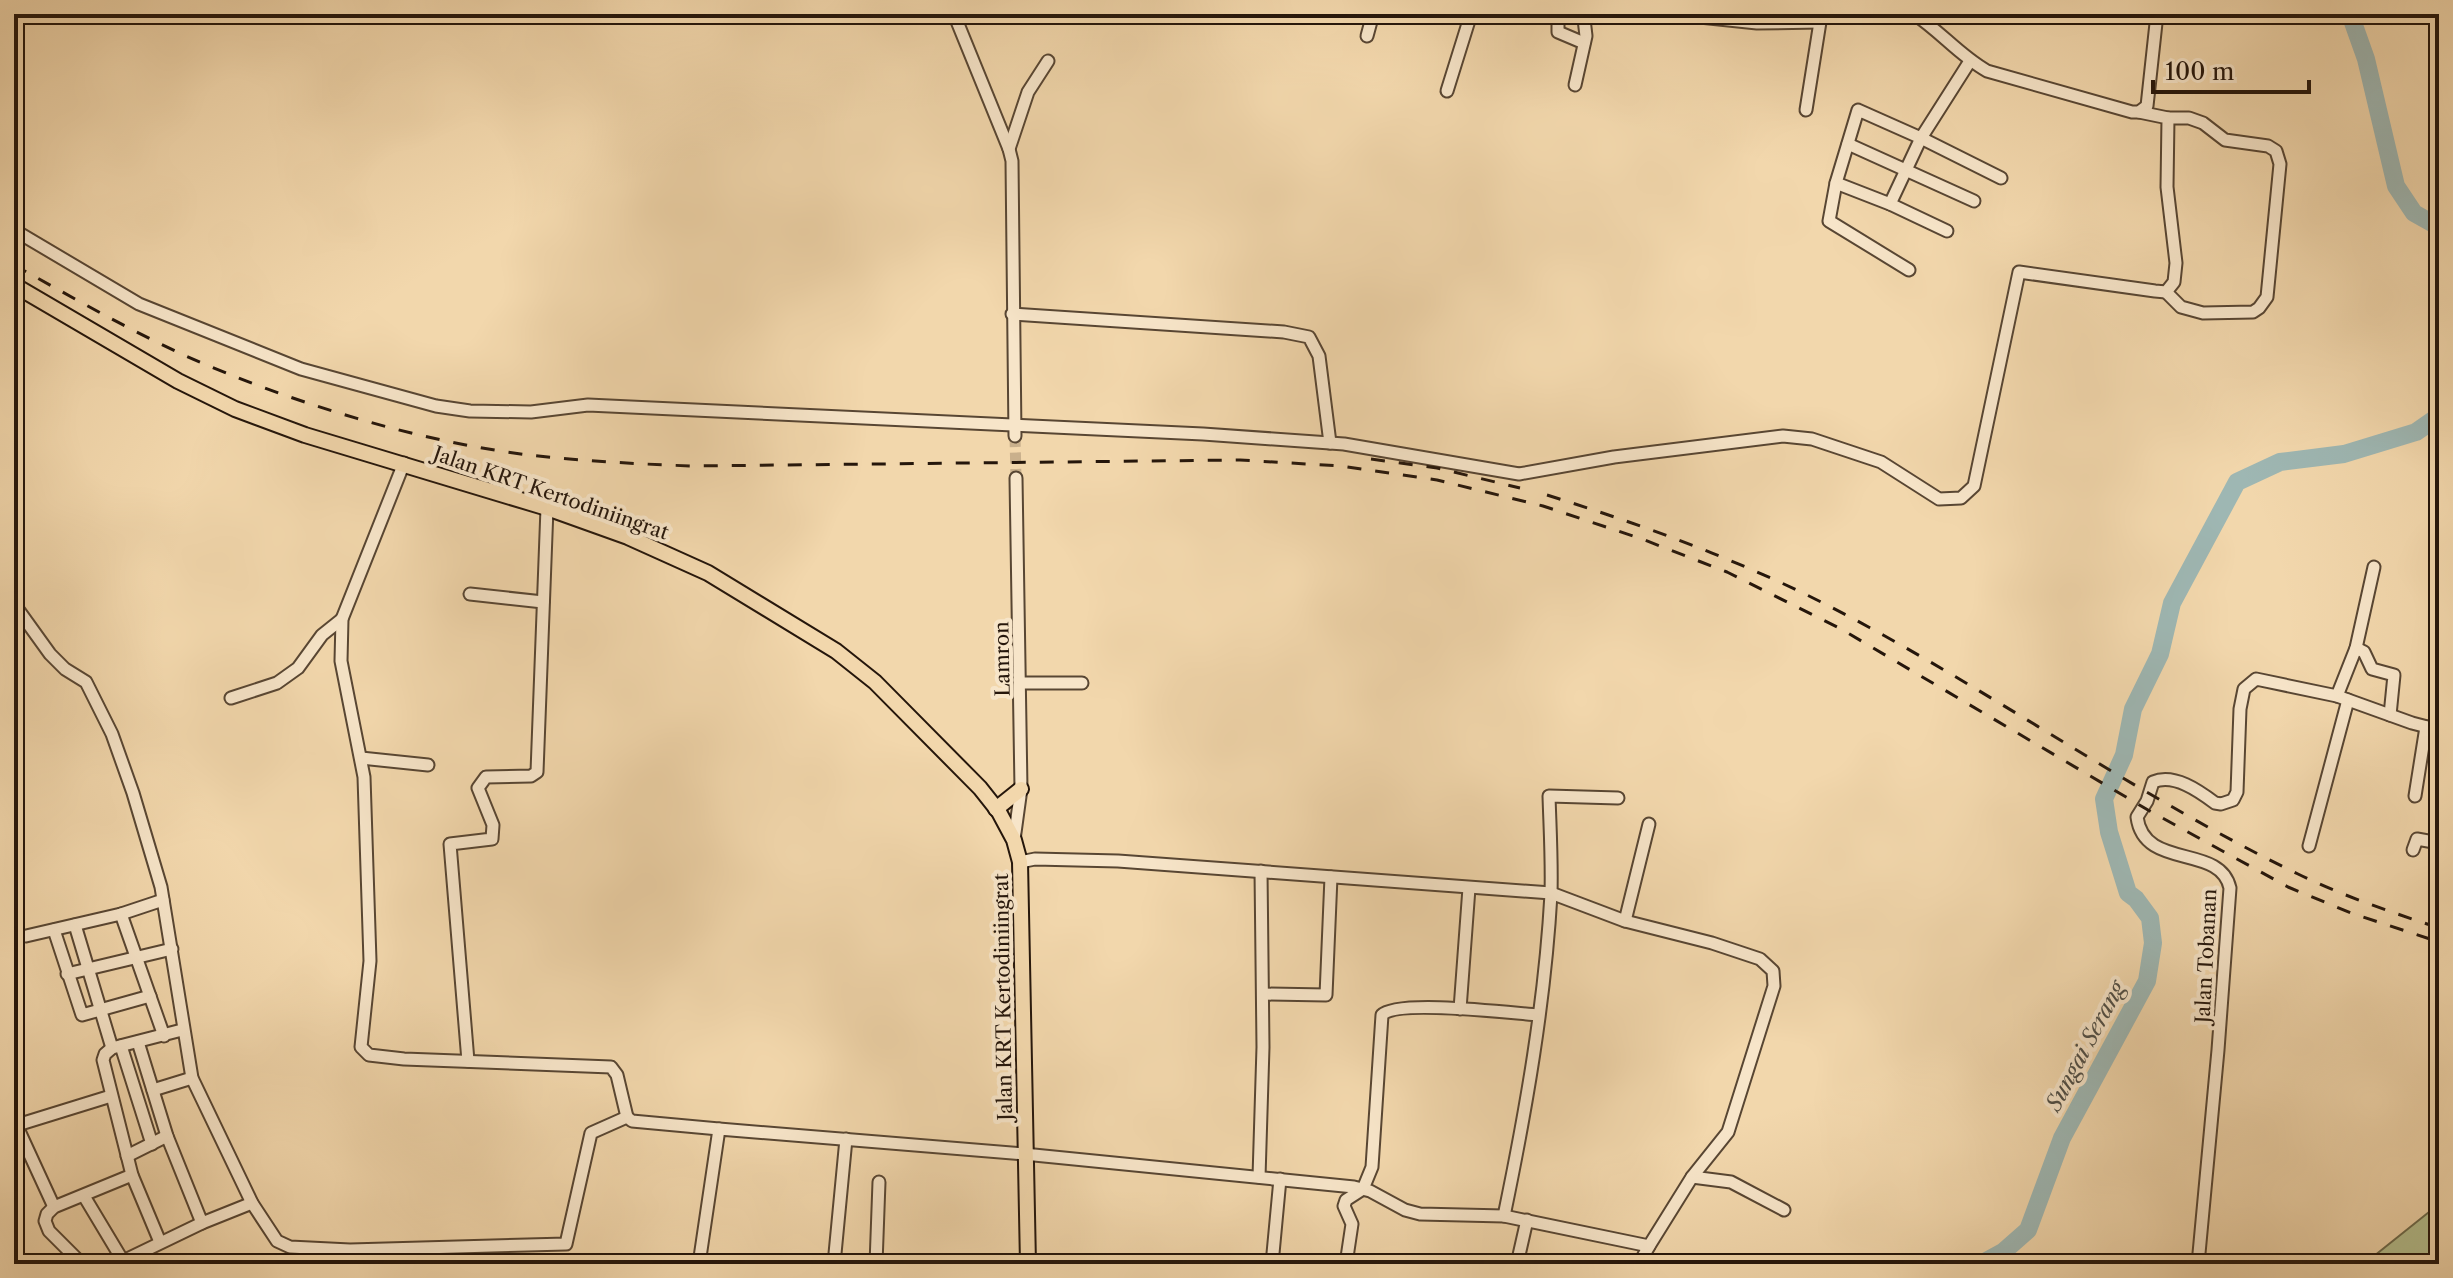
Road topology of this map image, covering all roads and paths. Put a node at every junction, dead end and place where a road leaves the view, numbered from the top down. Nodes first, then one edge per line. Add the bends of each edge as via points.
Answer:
1 (954, 14) edge
2 (1373, 14) edge
3 (1471, 14) edge
4 (1558, 14) edge
5 (1588, 14) edge
6 (1671, 14) edge
7 (1678, 14) edge
8 (1914, 14) edge
9 (2157, 14) edge
10 (1822, 18) edge
11 (1367, 36) dead end
12 (1584, 43) junction
13 (1048, 61) dead end
14 (1970, 61) junction
15 (1575, 85) dead end
16 (1447, 91) dead end
17 (1806, 110) dead end
18 (2139, 112) junction
19 (2168, 118) junction
20 (1921, 138) junction
21 (1848, 144) junction
22 (1009, 149) junction
23 (1905, 169) junction
24 (2001, 178) dead end
25 (1836, 183) junction
26 (1974, 201) dead end
27 (1890, 204) junction
28 (14, 230) edge
29 (1947, 231) dead end
30 (1909, 270) dead end
31 (14, 285) edge
32 (2166, 292) junction
33 (1012, 314) junction
34 (1014, 430) junction
35 (1330, 443) junction
36 (404, 463) junction
37 (1016, 478) tunnel mouth
38 (547, 508) junction
39 (2374, 567) dead end
40 (470, 594) dead end
41 (543, 602) junction
42 (14, 604) edge
43 (342, 619) junction
44 (2356, 648) junction
45 (1020, 683) junction
46 (1082, 683) dead end
47 (231, 698) dead end
48 (2343, 698) junction
49 (2390, 715) junction
50 (2426, 727) junction
51 (2439, 730) edge
52 (361, 758) junction
53 (428, 765) dead end
54 (1021, 789) junction
55 (2415, 796) dead end
56 (1618, 798) dead end
57 (996, 809) junction
58 (1649, 824) dead end
59 (1014, 840) junction
60 (2439, 843) edge
61 (2309, 846) dead end
62 (2413, 850) dead end
63 (1020, 862) junction
64 (1261, 871) junction
65 (1331, 877) junction
66 (1469, 888) junction
67 (1551, 893) junction
68 (163, 900) junction
69 (121, 914) junction
70 (1625, 921) junction
71 (75, 925) junction
72 (54, 930) junction
73 (26, 936) dead end
74 (172, 949) junction
75 (136, 958) junction
76 (88, 970) junction
77 (67, 974) junction
78 (1263, 994) junction
79 (150, 996) junction
80 (1460, 1009) junction
81 (101, 1011) junction
82 (1538, 1015) junction
83 (182, 1030) junction
84 (164, 1036) junction
85 (138, 1042) junction
86 (116, 1047) junction
87 (468, 1061) junction
88 (192, 1078) junction
89 (153, 1090) junction
90 (111, 1096) junction
91 (627, 1117) junction
92 (15, 1124) edge
93 (719, 1129) junction
94 (167, 1136) junction
95 (846, 1139) junction
96 (152, 1144) junction
97 (1024, 1154) junction
98 (127, 1156) junction
99 (132, 1175) junction
100 (1259, 1177) junction
101 (1692, 1177) junction
102 (1280, 1179) junction
103 (879, 1182) dead end
104 (1363, 1189) junction
105 (84, 1196) junction
106 (252, 1203) junction
107 (54, 1207) junction
108 (1784, 1210) dead end
109 (1504, 1216) junction
110 (1527, 1220) junction
111 (202, 1223) junction
112 (160, 1242) junction
113 (1649, 1246) junction
114 (335, 1250) junction
115 (136, 1259) edge
116 (120, 1262) edge
117 (82, 1264) edge
118 (337, 1264) edge
119 (699, 1264) edge
120 (834, 1264) edge
121 (876, 1264) edge
122 (1028, 1264) edge
123 (1272, 1264) edge
124 (1346, 1264) edge
125 (1517, 1264) edge
126 (1639, 1264) edge
127 (2198, 1264) edge

1 - 22 street
2 - 11 street
3 - 16 street
4 - 12 street via 1558,32
5 - 12 street
6 - 7 street
7 - 10 street via 1757,23
8 - 14 street
9 - 18 street via 2147,106
10 - 17 street
12 - 15 street
13 - 22 street via 1028,92
14 - 18 street via 2041,88
14 - 20 street
18 - 19 street
19 - 32 street via 2167,187 2176,263 2174,282
19 - 32 street via 2203,123 2225,140 2268,146 2280,164 2271,271 2267,297 2259,308 2203,313 2181,307
20 - 21 street via 1858,110
20 - 23 street
20 - 24 street
21 - 23 street
21 - 25 street
22 - 33 street via 1014,202
23 - 26 street
23 - 27 street
25 - 27 street
25 - 30 street via 1829,221
27 - 29 street
28 - 34 street via 139,304 301,369 436,406 504,412 588,405
31 - 36 main road, Jalan KRT Kertodiniingrat via 235,409
32 - 35 street via 2019,272 1974,486 1961,498 1939,499 1881,462 1812,439 1783,436 1519,474
33 - 34 street
33 - 35 street via 1309,337 1319,356
34 - 35 street
36 - 38 main road, Jalan KRT Kertodiniingrat
36 - 43 street
37 - 45 street, Lamron
38 - 41 street
38 - 57 main road, Jalan KRT Kertodiniingrat via 708,573 836,651 875,682
39 - 44 street
40 - 41 street
41 - 87 street via 537,772 486,777 478,788 493,825 492,839 450,844
42 - 68 street via 50,654 90,689 133,793
43 - 47 street via 322,635 298,668 277,683
43 - 52 street via 341,661
44 - 48 street
44 - 49 street via 2372,669 2394,675
45 - 46 street
45 - 54 street, Lamron
48 - 49 street, Jalan Tobanan
48 - 61 street
48 - 127 street, Jalan Tobanan via 2266,679 2249,682 2240,709 2233,800 2215,803 2177,782 2159,779 2137,817 2144,839 2217,867 2230,888
49 - 50 street, Jalan Tobanan
50 - 51 street, Jalan Tobanan
50 - 55 street
52 - 53 street
52 - 87 street via 370,961 361,1047 372,1056
54 - 57 main road
54 - 59 street, Lamron
56 - 67 street via 1549,796
57 - 59 main road, Jalan KRT Kertodiniingrat
58 - 70 street
59 - 63 main road, Jalan KRT Kertodiniingrat
60 - 62 street via 2417,839
63 - 64 street via 1118,861
63 - 97 main road, Jalan KRT Kertodiniingrat
64 - 65 street
64 - 78 street
65 - 66 street
65 - 78 street via 1326,995
66 - 67 street
66 - 80 street
67 - 70 street
67 - 82 street
68 - 69 street
68 - 74 street
69 - 71 street
69 - 75 street
70 - 101 street via 1760,959 1773,971 1774,986 1728,1132
71 - 72 street
71 - 76 street
72 - 73 street
72 - 77 street
74 - 75 street
74 - 83 street
75 - 76 street
75 - 79 street
76 - 77 street
76 - 81 street
77 - 81 street via 79,1013
78 - 100 street
79 - 81 street
79 - 84 street
80 - 82 street
80 - 104 street via 1395,1007 1382,1015 1372,1167
81 - 86 street
82 - 109 street
83 - 84 street
83 - 88 street
84 - 85 street
85 - 86 street
85 - 89 street
86 - 90 street via 103,1060
86 - 96 street
87 - 91 street via 611,1067
88 - 89 street
88 - 106 street
89 - 94 street
90 - 92 street
90 - 98 street
91 - 93 street
91 - 114 street via 591,1133 566,1244
92 - 107 street
93 - 95 street
93 - 119 street
94 - 96 street
94 - 111 street
95 - 97 street
95 - 120 street
96 - 98 street
97 - 100 street
97 - 122 main road, Jalan KRT Kertodiniingrat
98 - 99 street
99 - 105 street
99 - 112 street
100 - 102 street
101 - 108 street via 1731,1182
101 - 113 street
102 - 104 street
102 - 123 street
103 - 121 street
104 - 109 street via 1420,1214
104 - 124 street via 1344,1206 1352,1224
105 - 107 street
105 - 116 street
106 - 111 street
106 - 114 street via 284,1245
107 - 117 street via 45,1217 46,1226
109 - 110 street
110 - 113 street
110 - 125 street
111 - 112 street
112 - 115 street
113 - 126 street
114 - 118 street
115 - 116 street

